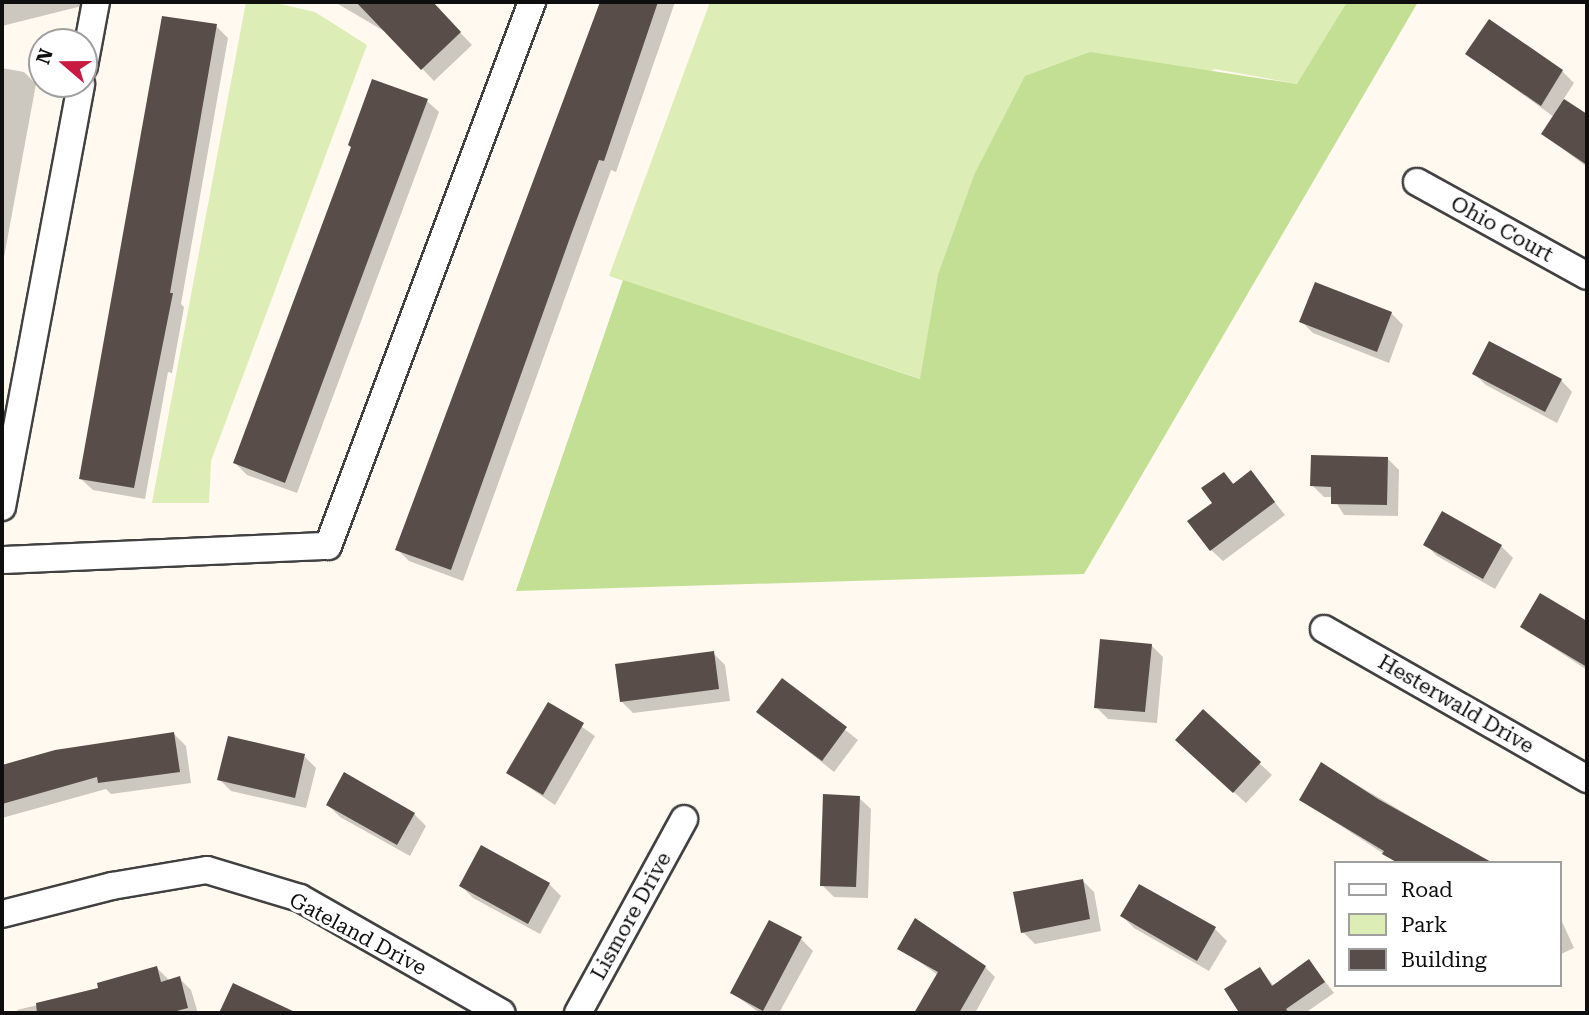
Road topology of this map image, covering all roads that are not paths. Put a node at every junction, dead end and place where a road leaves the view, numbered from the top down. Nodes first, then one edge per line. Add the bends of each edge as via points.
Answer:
1 (96, 2) edge
2 (528, 4) edge
3 (91, 28) edge
4 (78, 98) edge
5 (1417, 182) dead end
6 (1587, 276) edge
7 (2, 507) edge
8 (2, 560) edge
9 (1324, 629) dead end
10 (1587, 779) edge
11 (684, 819) dead end
12 (2, 914) edge
13 (502, 1013) edge
14 (578, 1013) edge

1 - 3 street
2 - 8 street via 328,546
4 - 7 street
5 - 6 street, Ohio Court
9 - 10 street, Hesterwald Drive
11 - 14 street, Lismore Drive
12 - 13 street, Gateland Drive via 207,870 300,898

